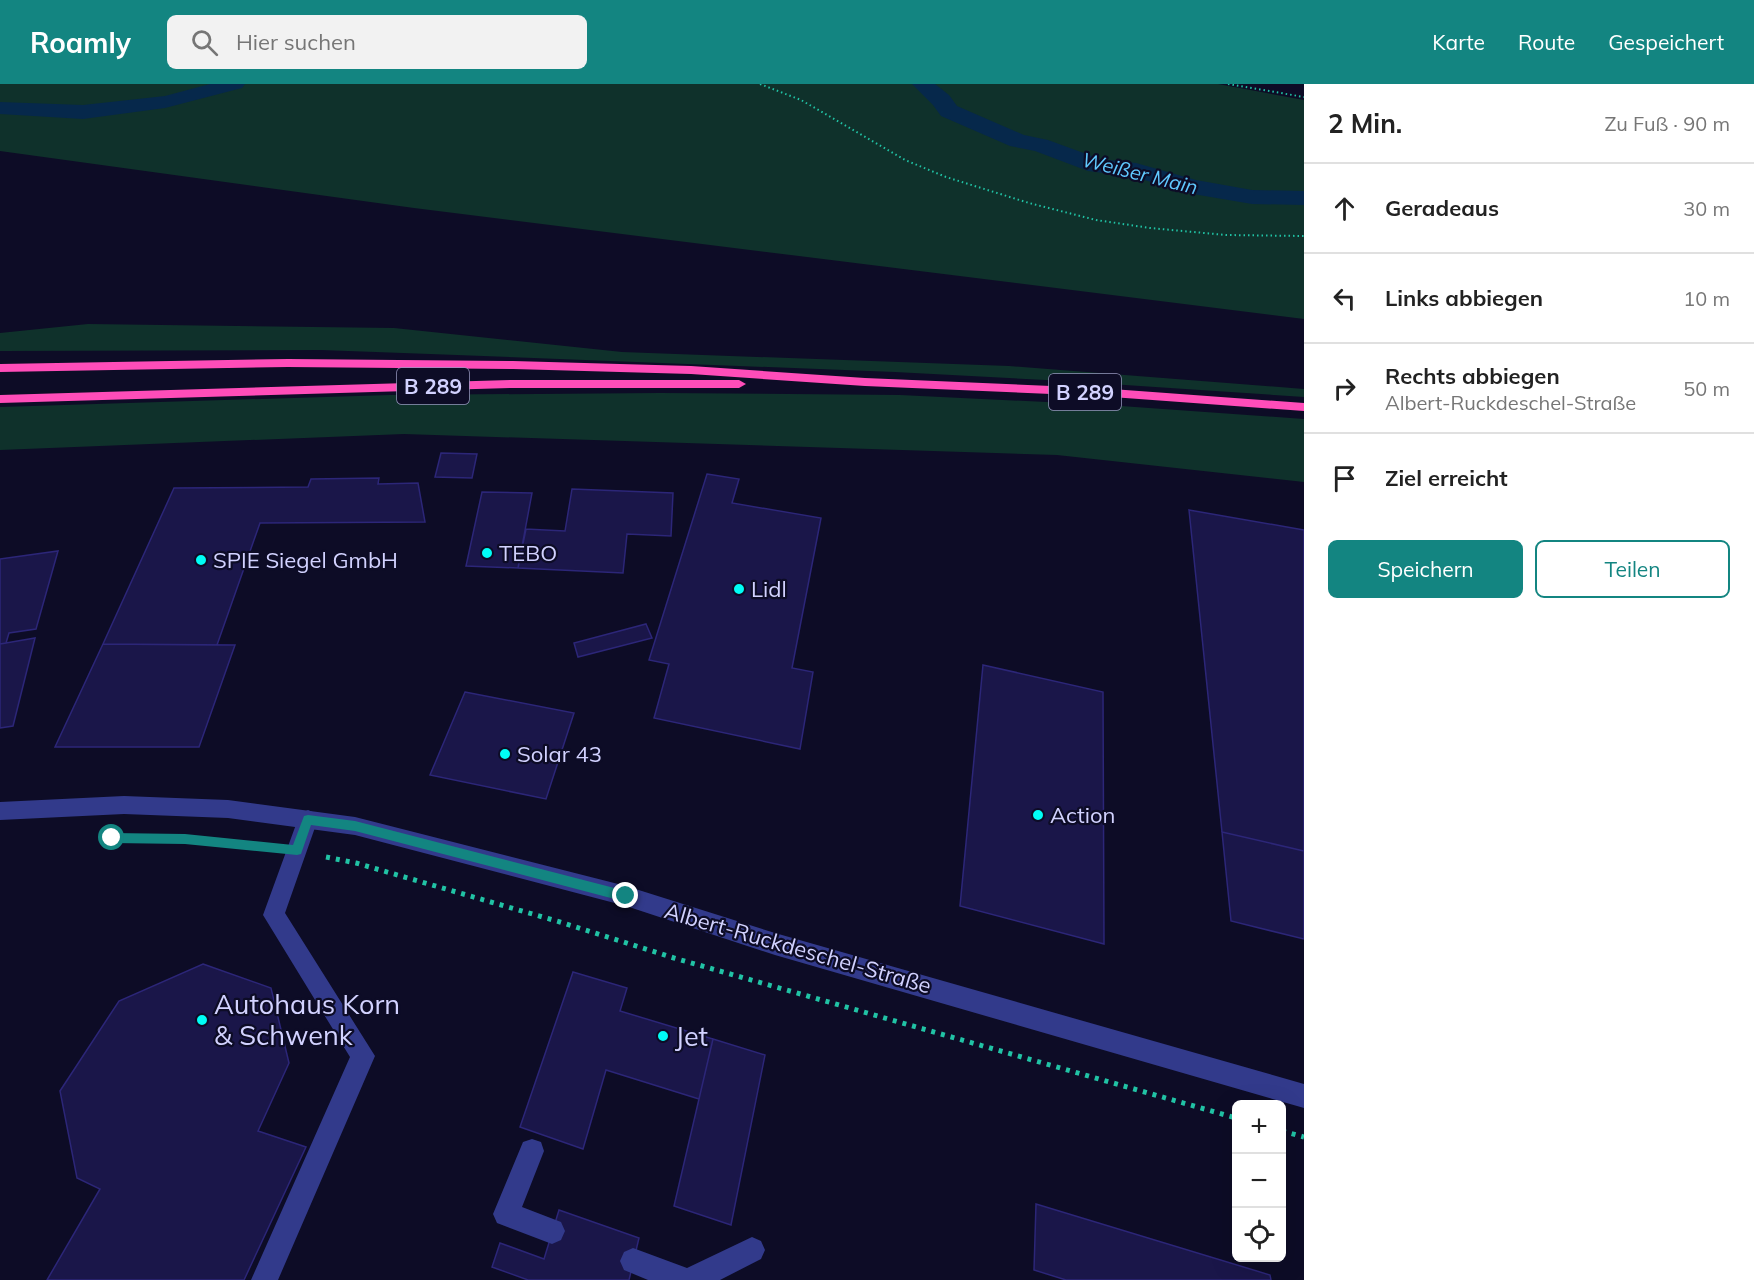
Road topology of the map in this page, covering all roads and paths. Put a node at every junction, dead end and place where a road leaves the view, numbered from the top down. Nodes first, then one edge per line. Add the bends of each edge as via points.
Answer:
1 (760, 84) edge
2 (1228, 84) edge
3 (1304, 97) edge
4 (1304, 236) edge
5 (0, 368) edge
6 (865, 382) junction
7 (0, 399) edge
8 (1304, 406) edge
9 (0, 811) edge
10 (308, 819) junction
11 (100, 838) dead end
12 (297, 850) junction
13 (1304, 1096) edge
14 (1232, 1117) edge
15 (1286, 1132) edge
16 (1304, 1137) edge
17 (532, 1151) dead end
18 (552, 1231) dead end
19 (752, 1250) dead end
20 (633, 1261) dead end
21 (264, 1280) edge
22 (684, 1280) edge
23 (691, 1280) edge

1 - 4 path via 801,100 905,160 1029,203 1096,220 1150,228 1226,235
2 - 3 path
5 - 6 highway, B 289 via 288,363 513,365 691,370
6 - 7 highway, B 289 via 512,384
6 - 8 highway, B 289
9 - 10 street, Albert-Ruckdeschel-Straße via 124,805 228,809
10 - 12 street
10 - 13 street, Albert-Ruckdeschel-Straße via 355,826 626,896 775,944
11 - 12 path via 185,839
12 - 14 path via 356,863
12 - 21 street via 274,915 363,1056
15 - 16 path
17 - 18 street via 506,1214
19 - 23 street
20 - 22 street

